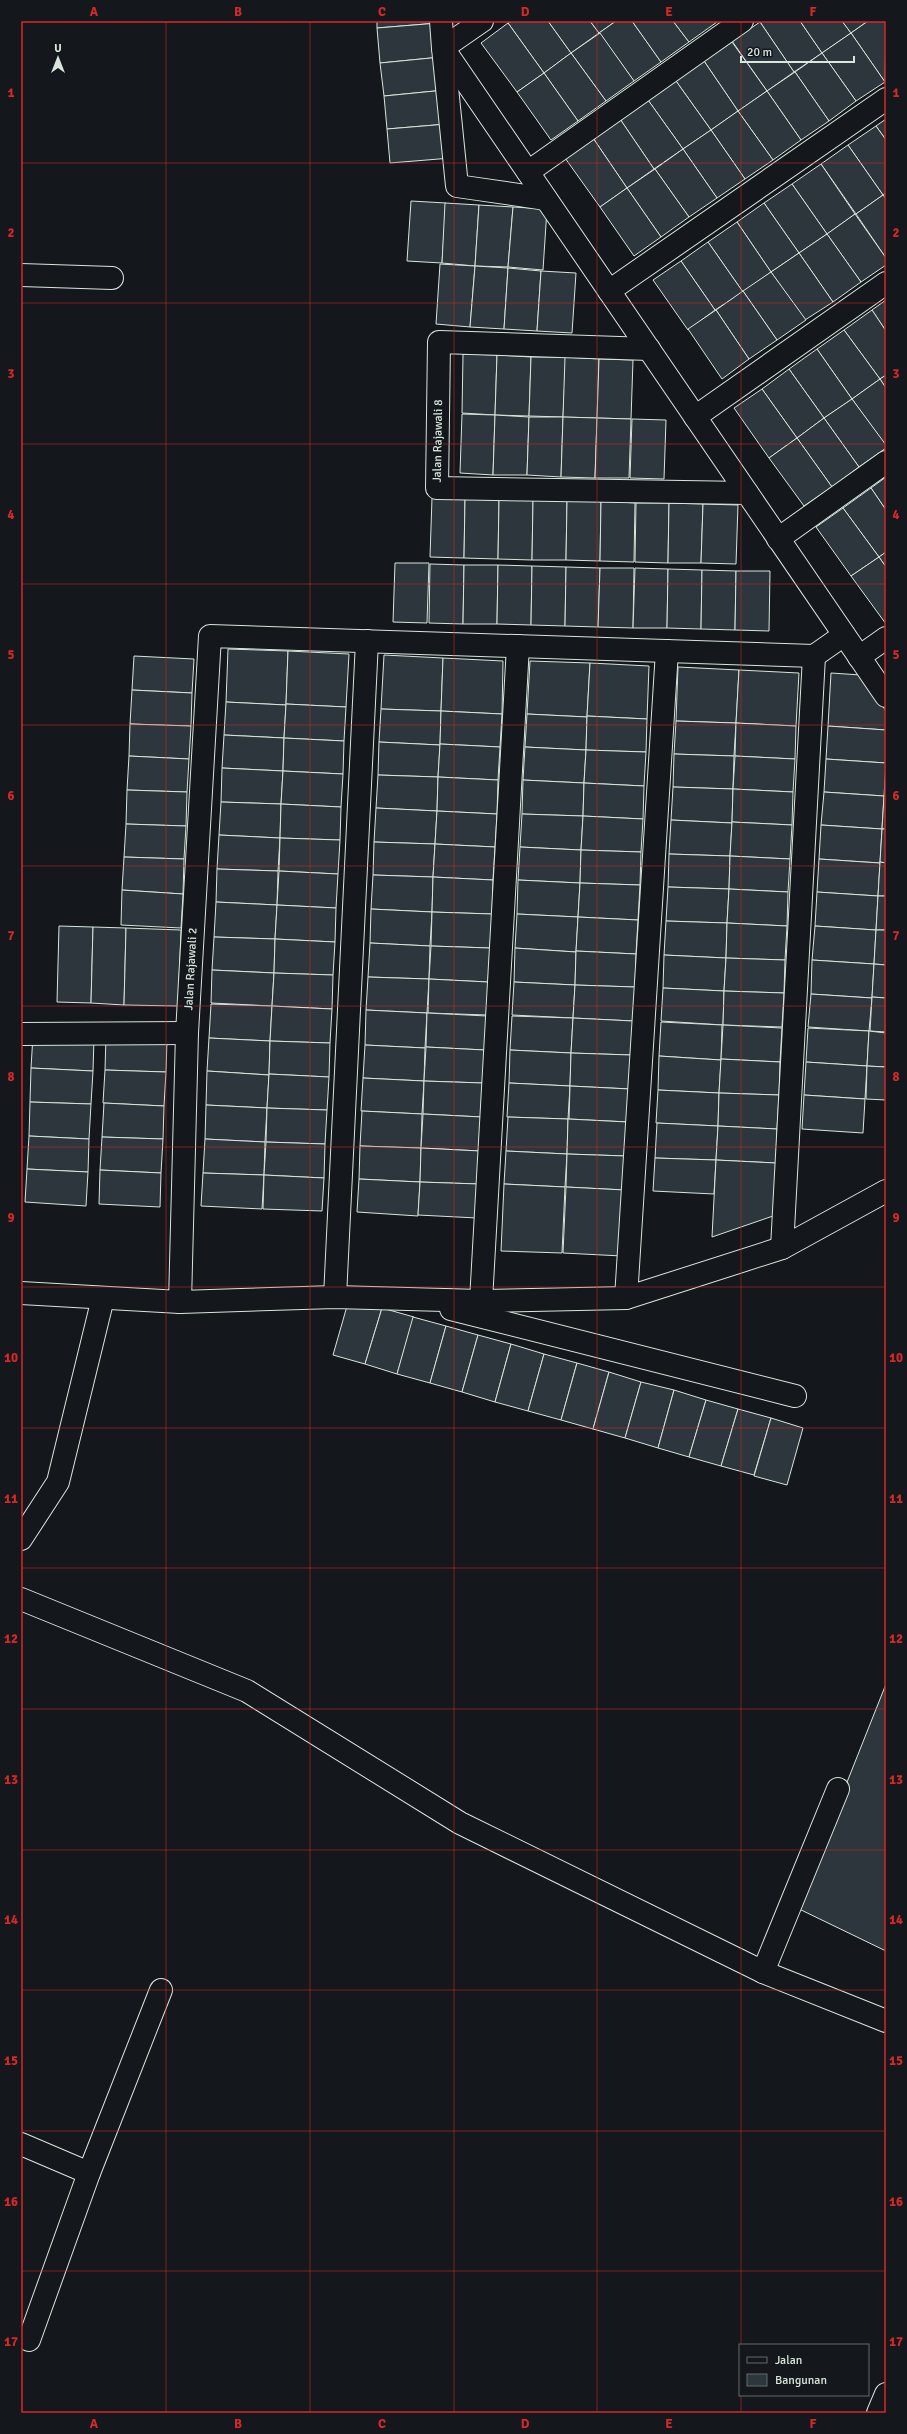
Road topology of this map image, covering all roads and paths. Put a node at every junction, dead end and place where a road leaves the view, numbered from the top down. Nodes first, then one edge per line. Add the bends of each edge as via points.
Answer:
1 (441, 21) edge
2 (482, 21) edge
3 (742, 21) edge
4 (443, 48) junction
5 (886, 99) edge
6 (528, 172) junction
7 (546, 199) junction
8 (21, 276) edge
9 (112, 278) dead end
10 (886, 283) edge
11 (609, 290) junction
12 (649, 349) junction
13 (695, 417) junction
14 (886, 462) edge
15 (747, 493) junction
16 (778, 539) junction
17 (844, 635) junction
18 (886, 638) edge
19 (367, 641) junction
20 (518, 646) junction
21 (667, 651) junction
22 (814, 656) junction
23 (859, 657) junction
24 (886, 696) edge
25 (187, 1033) junction
26 (21, 1034) edge
27 (886, 1191) edge
28 (782, 1248) junction
29 (21, 1293) edge
30 (335, 1297) junction
31 (103, 1298) junction
32 (405, 1298) junction
33 (626, 1298) junction
34 (481, 1301) junction
35 (180, 1302) junction
36 (795, 1396) dead end
37 (21, 1539) edge
38 (21, 1599) edge
39 (838, 1789) dead end
40 (763, 1972) junction
41 (161, 1990) dead end
42 (886, 2021) edge
43 (21, 2144) edge
44 (89, 2173) junction
45 (29, 2340) dead end
46 (886, 2394) edge
47 (878, 2413) edge

1 - 4 street
2 - 4 street
3 - 6 street
4 - 6 street
4 - 7 street via 457,186
5 - 11 street
6 - 7 street
7 - 11 street
8 - 9 street
10 - 13 street
11 - 12 street
12 - 13 street
12 - 15 street, Jalan Rajawali 8 via 439,342 437,488
13 - 15 street
14 - 16 street
15 - 16 street
16 - 17 street
17 - 22 street
17 - 23 street
18 - 23 street
19 - 20 street
19 - 25 street, Jalan Rajawali 2 via 210,636
19 - 30 street
20 - 21 street
20 - 34 street
21 - 22 street
21 - 33 street
22 - 28 street
23 - 24 street
25 - 26 street
25 - 35 street, Jalan Rajawali 2
27 - 28 street
28 - 33 street
29 - 31 street
30 - 32 street
30 - 35 street
31 - 35 street
31 - 37 street via 58,1482
32 - 34 street
32 - 36 street
33 - 34 street
38 - 40 street via 247,1691 460,1823
39 - 40 street
40 - 42 street
41 - 44 street
43 - 44 street
44 - 45 street
46 - 47 street

